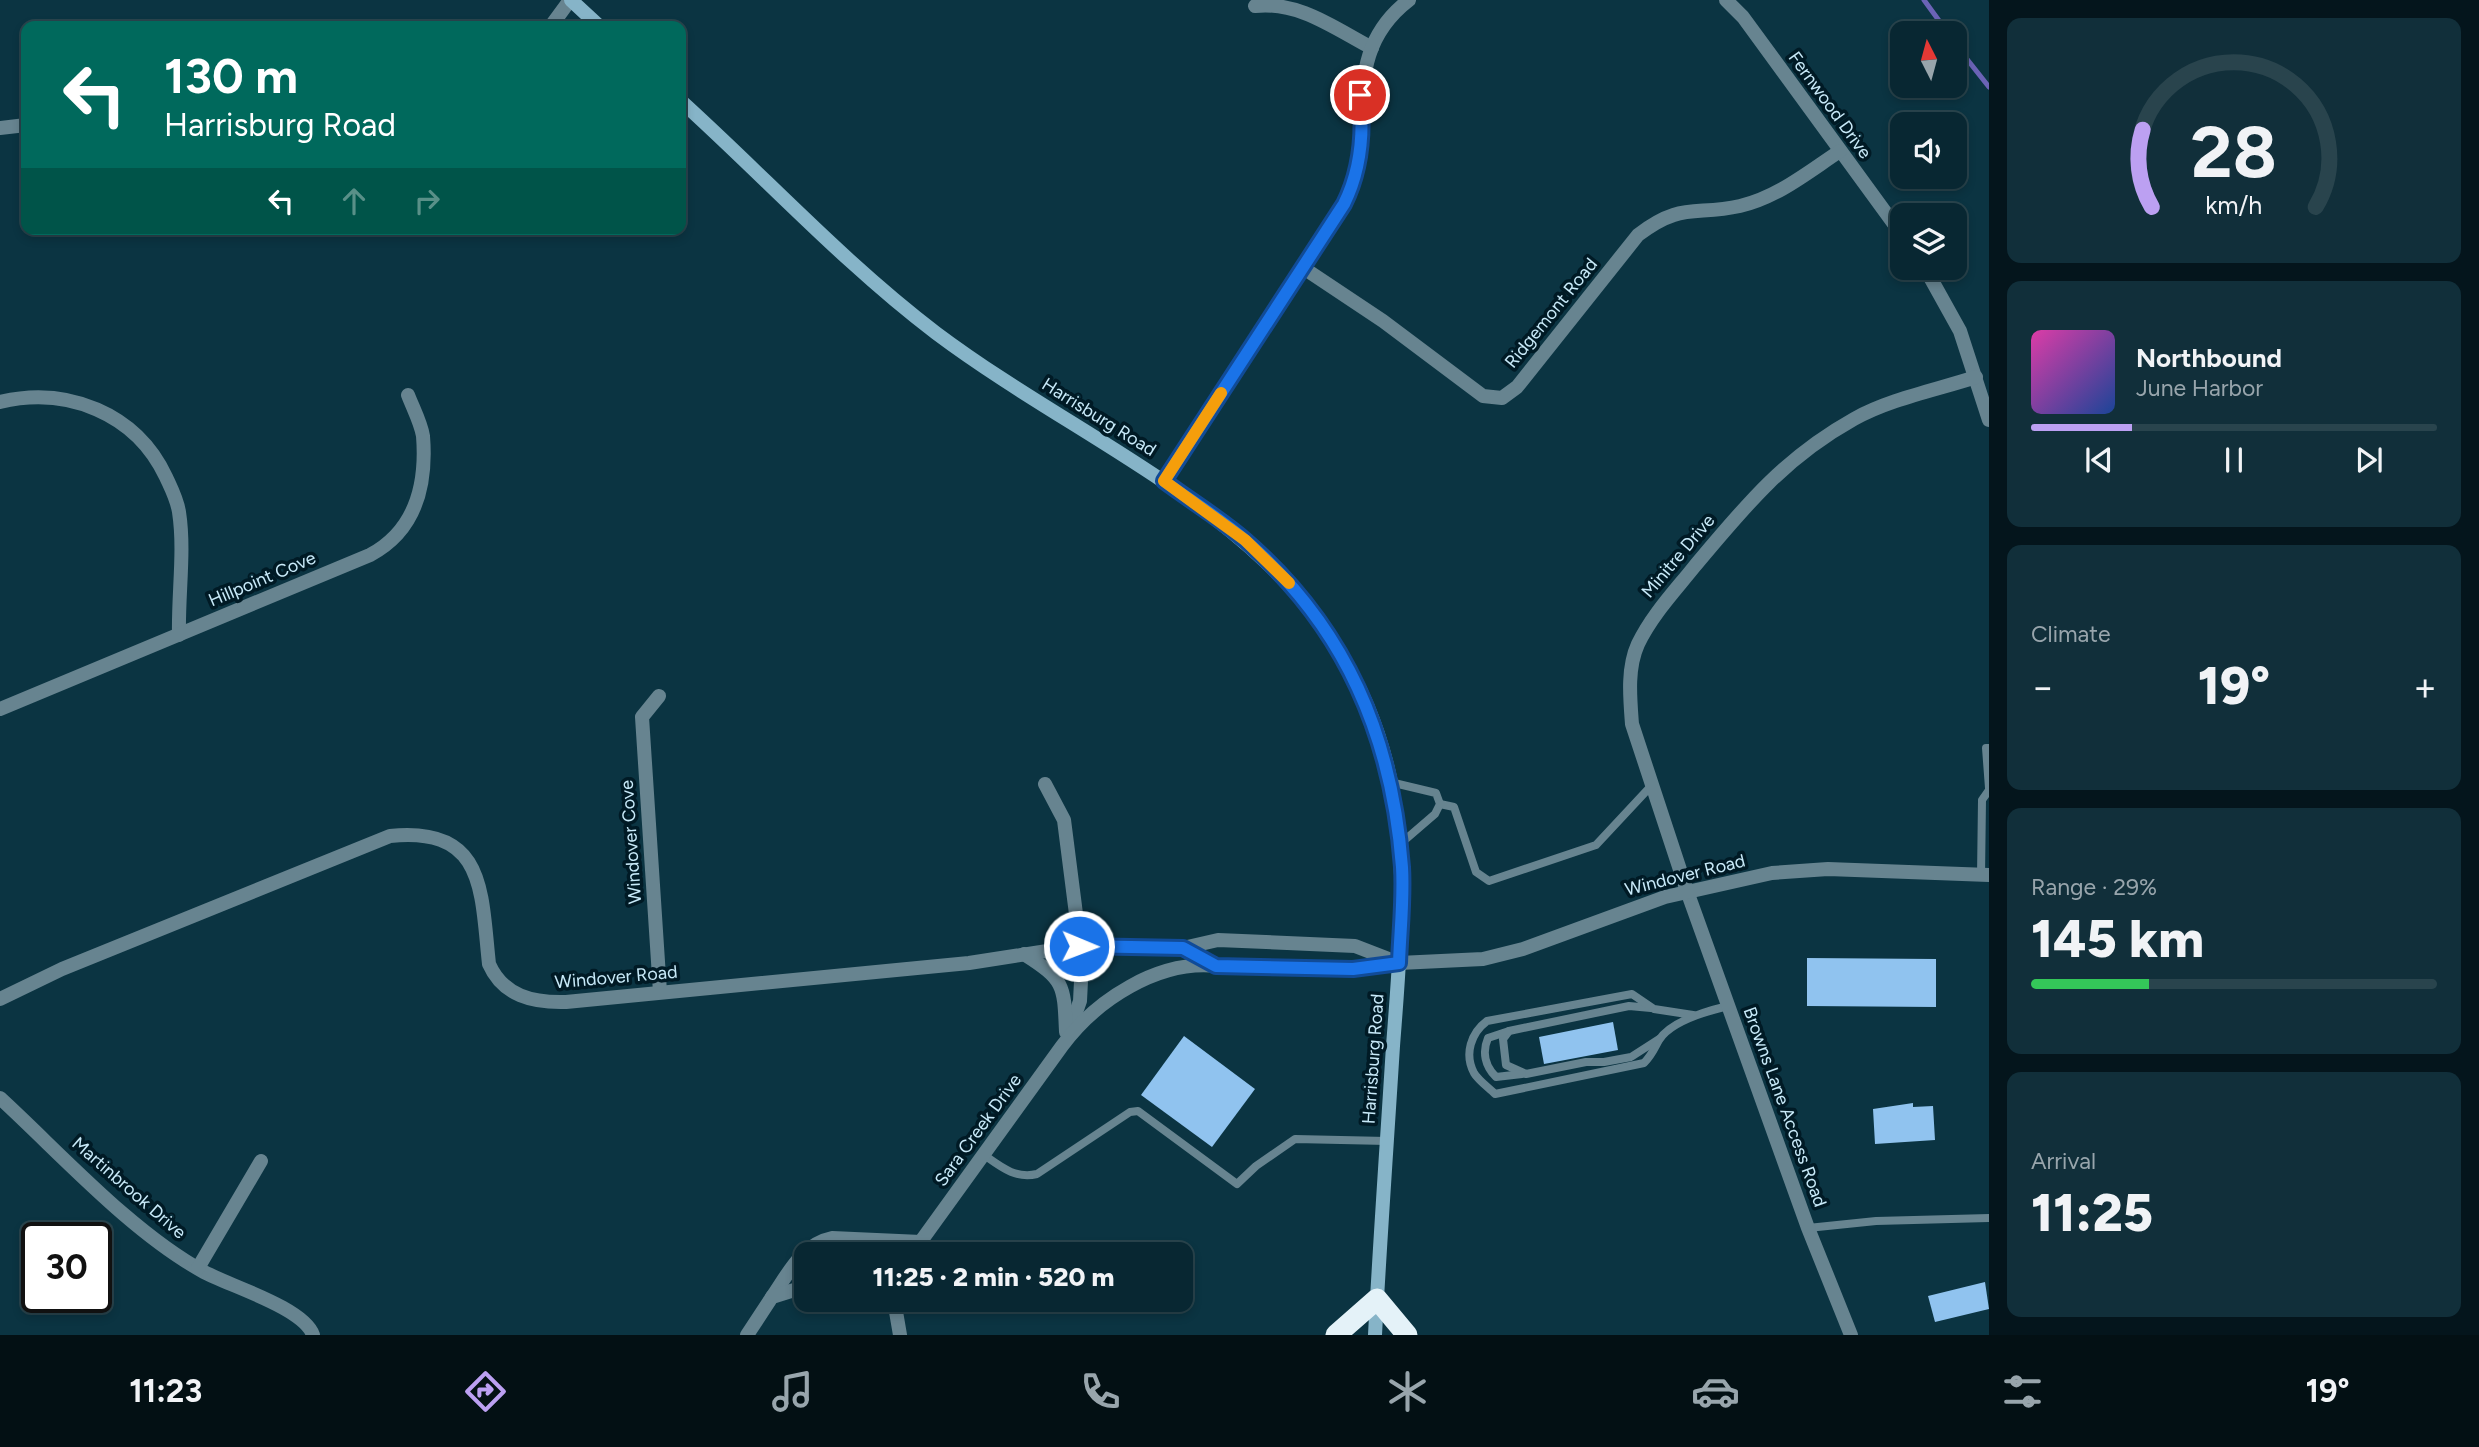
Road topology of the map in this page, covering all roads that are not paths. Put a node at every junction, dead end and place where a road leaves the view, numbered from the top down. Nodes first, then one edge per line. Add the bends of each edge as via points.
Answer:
1 (570, 0) edge
2 (1409, 0) edge
3 (1726, 0) edge
4 (1255, 6) dead end
5 (555, 21) edge
6 (593, 21) edge
7 (1372, 48) junction
8 (686, 106) edge
9 (21, 126) edge
10 (0, 128) edge
11 (1840, 151) junction
12 (1890, 219) edge
13 (1302, 267) junction
14 (1932, 280) edge
15 (1976, 377) junction
16 (408, 395) dead end
17 (0, 402) edge
18 (1989, 420) edge
19 (1164, 481) junction
20 (179, 635) junction
21 (659, 696) dead end
22 (0, 709) edge
23 (1989, 748) edge
24 (1390, 782) junction
25 (1045, 784) dead end
26 (1652, 785) junction
27 (1989, 789) edge
28 (1440, 804) junction
29 (1399, 845) junction
30 (1985, 875) edge
31 (1687, 891) junction
32 (1079, 946) junction
33 (1183, 948) junction
34 (1024, 954) junction
35 (1399, 963) junction
36 (1216, 966) junction
37 (62, 969) junction
38 (0, 992) edge
39 (660, 992) junction
40 (0, 999) edge
41 (1728, 1006) junction
42 (1654, 1009) junction
43 (1693, 1015) junction
44 (1509, 1031) junction
45 (1660, 1039) junction
46 (1066, 1040) junction
47 (1526, 1073) junction
48 (0, 1098) edge
49 (1387, 1141) junction
50 (984, 1154) junction
51 (261, 1161) dead end
52 (1989, 1218) edge
53 (1808, 1228) junction
54 (819, 1242) edge
55 (921, 1242) joint
56 (198, 1268) junction
57 (794, 1270) edge
58 (794, 1290) edge
59 (772, 1297) junction
60 (1377, 1299) junction
61 (896, 1312) edge
62 (313, 1335) edge
63 (747, 1335) edge
64 (900, 1335) edge
65 (1336, 1335) edge
66 (1375, 1335) edge
67 (1407, 1335) edge
68 (1851, 1335) edge

1 - 5 street
1 - 6 main road
2 - 7 street via 1382,27
3 - 11 street, Fernwood Drive
4 - 7 street via 1297,8
7 - 13 street via 1362,79 1362,140 1350,192
8 - 19 main road, Harrisburg Road via 936,333
9 - 10 street
11 - 12 street, Fernwood Drive
11 - 13 street, Ridgemont Road via 1760,200 1693,209 1654,223 1638,235 1517,387 1502,398 1483,396
13 - 19 street
14 - 15 street via 1960,331
15 - 18 street
15 - 26 street, Minitre Drive via 1857,417 1811,445 1778,471 1655,615 1638,645 1629,696 1632,724
16 - 20 street, Hillpoint Cove via 423,434 421,486 412,517 395,539 370,555
17 - 20 street via 51,397 79,401 121,422 153,454 178,509 182,540
19 - 24 main road, Harrisburg Road via 1245,540 1316,616 1359,685
20 - 22 street, Hillpoint Cove
21 - 39 street, Windover Cove via 642,717
23 - 27 lane
24 - 28 lane via 1436,793
24 - 29 main road, Harrisburg Road
25 - 32 street, Sara Creek Drive via 1064,820
26 - 28 lane via 1596,845 1489,881 1476,872 1454,807
26 - 31 street, Minitre Drive
27 - 30 lane via 1982,800
28 - 29 lane
29 - 35 main road, Harrisburg Road
30 - 31 street, Windover Road via 1828,869 1772,873
31 - 35 street, Windover Road via 1523,949 1483,959
31 - 41 street, Browns Lane Access Road
32 - 33 street, Windover Road
32 - 34 street, Windover Road
32 - 46 street, Sara Creek Drive via 1080,1001
33 - 35 street, Windover Road via 1218,940 1355,946
33 - 36 street, Windover Road
34 - 39 street, Windover Road
34 - 46 street via 1049,970 1065,993
35 - 36 street, Windover Road via 1353,969
35 - 49 main road, Harrisburg Road
36 - 46 street, Sara Creek Drive via 1193,964 1165,971 1126,989
37 - 38 street, Windover Road
37 - 39 street, Windover Road via 390,836 413,833 446,842 471,864 481,888 489,964 510,992 553,1003
37 - 40 street, Windover Road
41 - 43 lane
41 - 53 street, Browns Lane Access Road
42 - 43 lane
42 - 44 lane via 1629,1006
42 - 45 lane via 1632,994 1486,1021 1474,1031 1469,1045 1474,1073 1495,1094 1644,1063
43 - 45 lane
44 - 47 lane via 1503,1039 1506,1065
44 - 47 lane via 1488,1038 1485,1060 1496,1077
45 - 47 lane via 1631,1057
46 - 50 street, Sara Creek Drive
48 - 56 street, Martinbrook Drive via 141,1228
49 - 50 lane via 1295,1139 1237,1184 1138,1111 1037,1174 1024,1177 1010,1172
49 - 60 main road, Harrisburg Road
50 - 55 street, Sara Creek Drive
51 - 56 street
52 - 53 lane
53 - 68 street, Browns Lane Access Road
54 - 55 street via 832,1238
56 - 62 street, Martinbrook Drive via 299,1317
57 - 59 street
58 - 59 street
59 - 63 street
60 - 65 highway
60 - 66 main road, Harrisburg Road
60 - 67 highway
61 - 64 street

